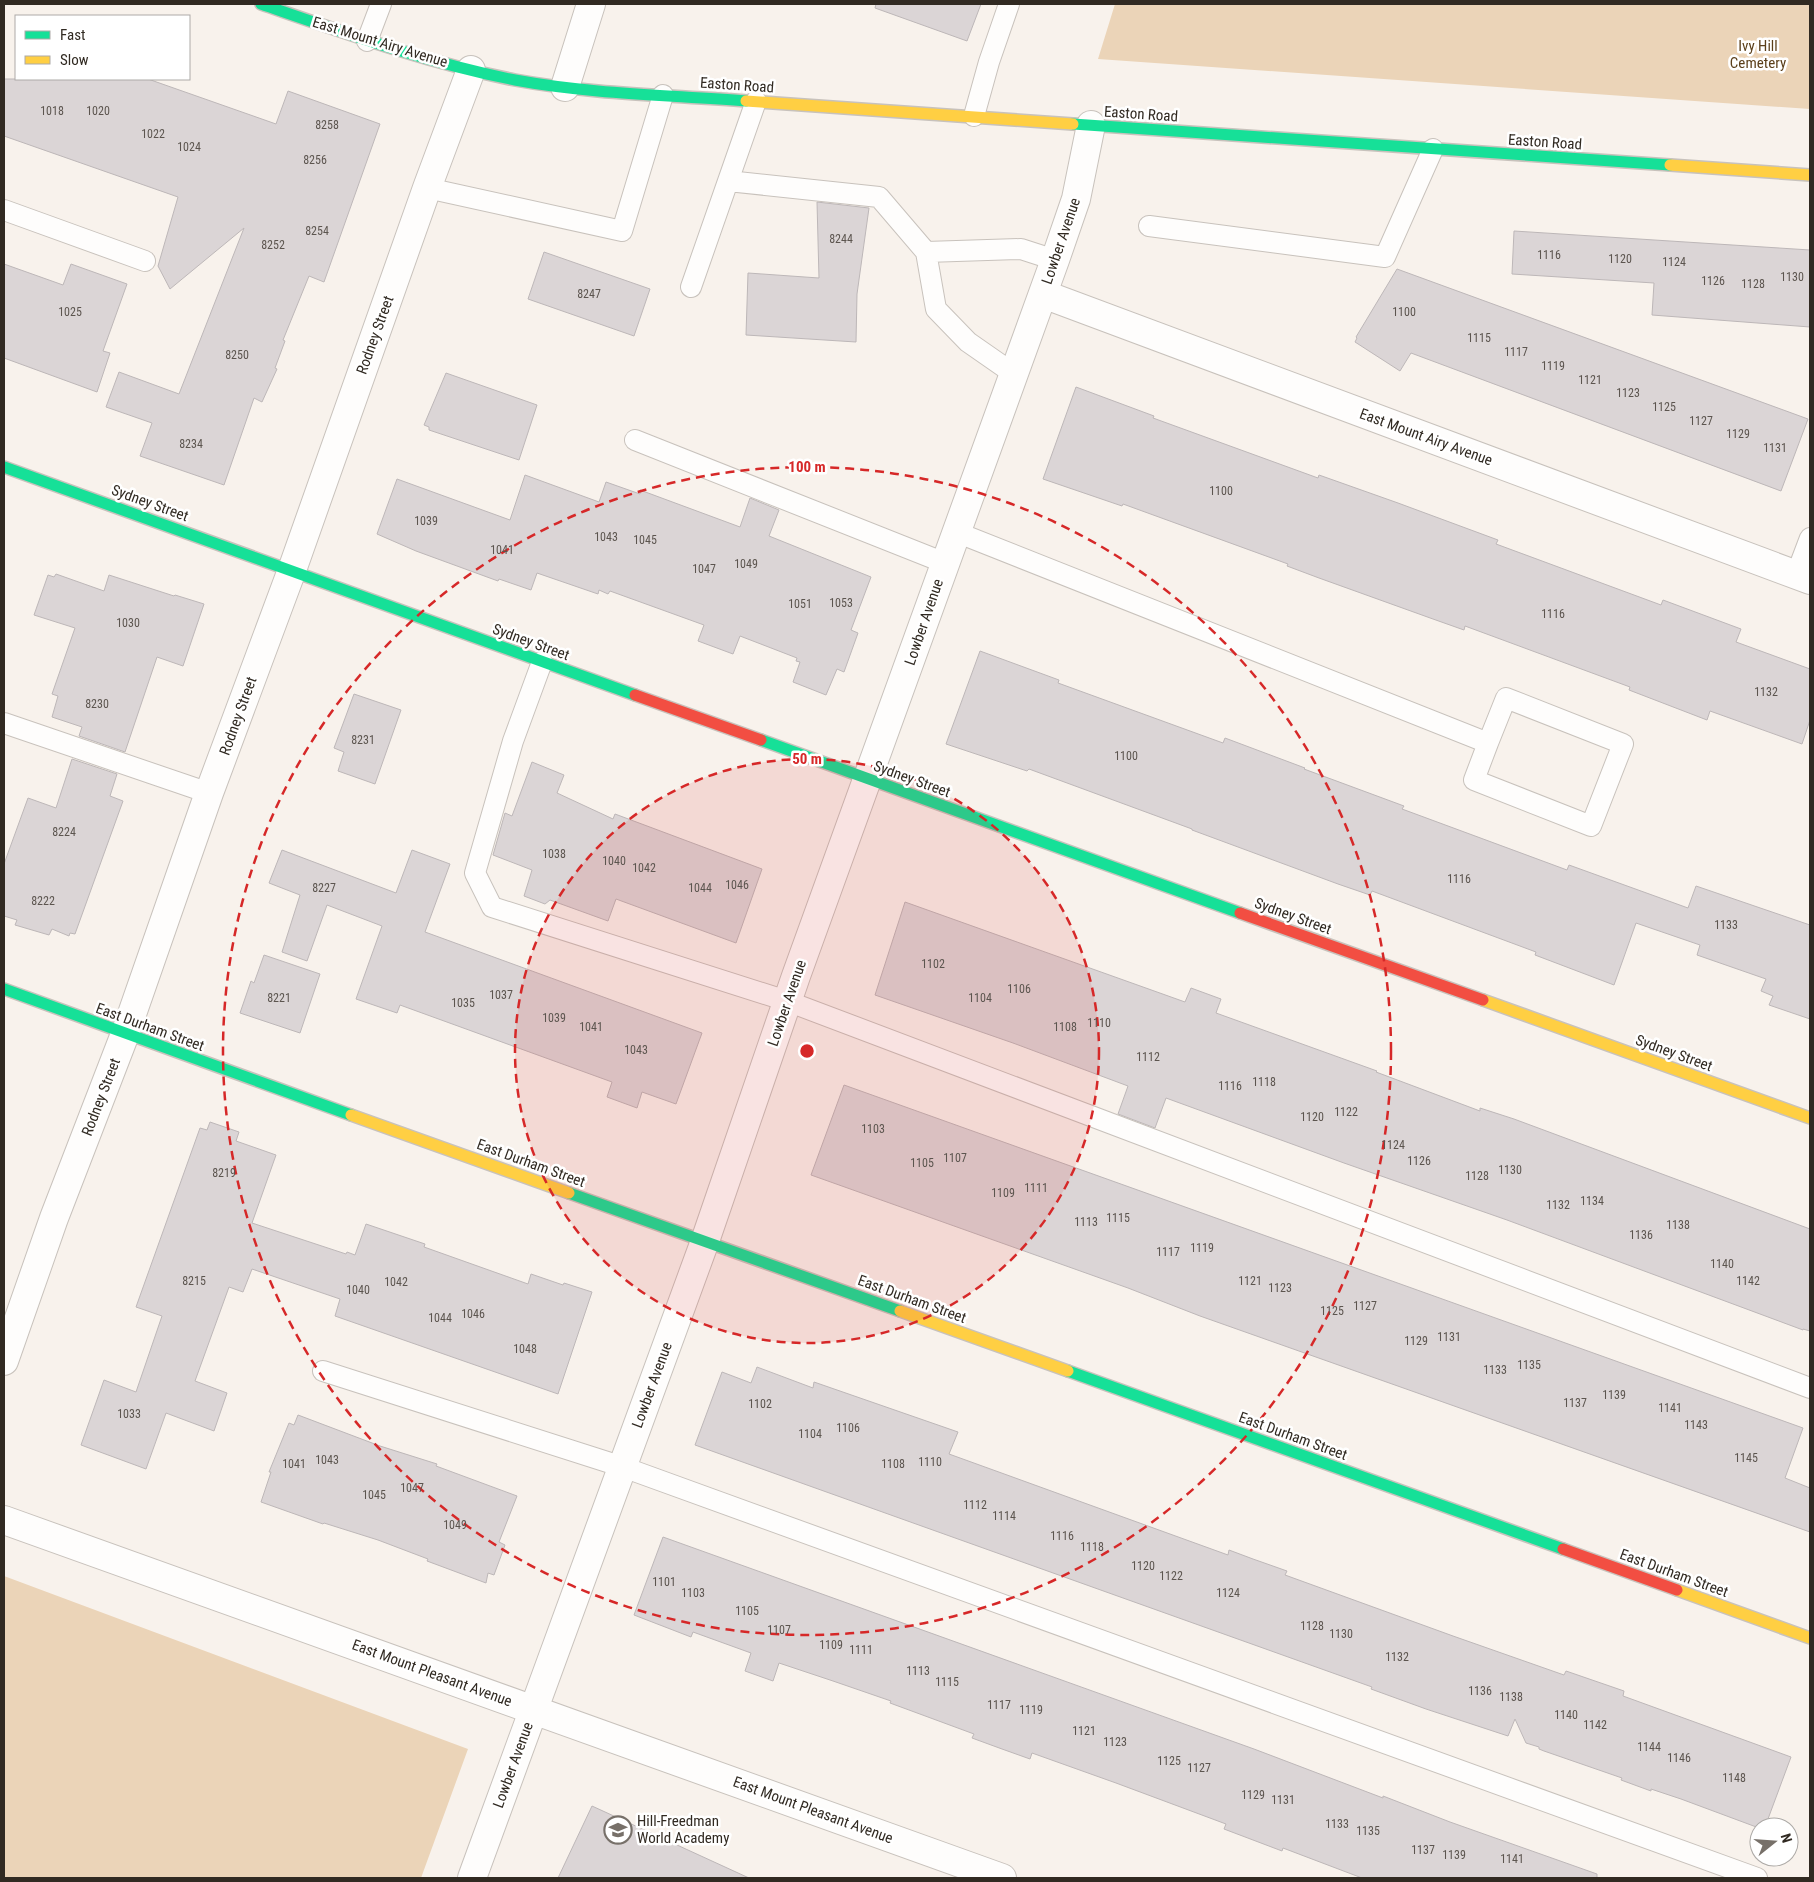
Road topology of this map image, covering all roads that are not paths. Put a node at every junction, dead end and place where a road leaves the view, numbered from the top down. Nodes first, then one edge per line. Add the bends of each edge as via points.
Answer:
1 (261, 4) edge
2 (381, 4) edge
3 (591, 4) edge
4 (1009, 4) edge
5 (367, 41) junction
6 (471, 70) junction
7 (565, 86) junction
8 (664, 96) junction
9 (756, 101) junction
10 (974, 116) junction
11 (1091, 125) junction
12 (1433, 149) junction
13 (1810, 175) edge
14 (728, 181) junction
15 (428, 188) junction
16 (4, 210) edge
17 (1149, 226) dead end
18 (926, 252) junction
19 (1055, 260) junction
20 (145, 261) dead end
21 (691, 286) dead end
22 (1043, 294) junction
23 (1014, 374) junction
24 (635, 440) dead end
25 (4, 466) edge
26 (956, 532) junction
27 (1810, 538) edge
28 (945, 563) junction
29 (292, 570) junction
30 (1803, 578) edge
31 (542, 662) junction
32 (4, 723) edge
33 (1488, 743) junction
34 (868, 779) junction
35 (209, 793) junction
36 (4, 989) edge
37 (787, 1001) junction
38 (124, 1034) junction
39 (1810, 1118) edge
40 (705, 1241) junction
41 (4, 1361) edge
42 (323, 1371) dead end
43 (1810, 1388) edge
44 (623, 1467) junction
45 (4, 1520) edge
46 (1810, 1638) edge
47 (533, 1710) junction
48 (472, 1878) edge
49 (1002, 1878) edge
50 (1757, 1878) edge

1 - 5 street, East Mount Airy Avenue
2 - 5 lane
3 - 7 street
4 - 10 lane
5 - 6 street, East Mount Airy Avenue
6 - 7 street, Easton Road
6 - 15 street, Rodney Street
7 - 8 street, Easton Road
8 - 9 street, Easton Road
8 - 15 lane via 622,231
9 - 10 street, Easton Road
9 - 14 lane
10 - 11 street, Easton Road
11 - 12 street, Easton Road
11 - 19 street, Lowber Avenue via 1082,177
12 - 13 street, Easton Road
12 - 17 lane via 1385,257
14 - 18 lane via 880,197
14 - 21 lane
15 - 29 street, Rodney Street
16 - 20 lane
18 - 19 lane via 1021,249
18 - 23 lane via 936,309 968,342
19 - 22 street, Lowber Avenue
22 - 23 street, Lowber Avenue
22 - 30 street, East Mount Airy Avenue
23 - 26 street, Lowber Avenue
24 - 28 lane
25 - 29 street, Sydney Street
26 - 28 street, Lowber Avenue
26 - 33 lane
27 - 30 lane
28 - 34 street, Lowber Avenue
29 - 31 street, Sydney Street
29 - 35 street, Rodney Street
31 - 34 street, Sydney Street
31 - 37 lane via 513,741 475,873 492,907
32 - 35 lane
33 - 33 lane via 1474,780 1591,826 1623,744 1506,698
34 - 37 street, Lowber Avenue
34 - 39 street, Sydney Street
35 - 38 street, Rodney Street
36 - 38 street, East Durham Street
37 - 40 street, Lowber Avenue
37 - 43 lane
38 - 40 street, East Durham Street
38 - 41 street, Rodney Street
40 - 44 street, Lowber Avenue
40 - 46 street, East Durham Street
42 - 44 lane
44 - 47 street, Lowber Avenue
44 - 50 lane
45 - 47 street, East Mount Pleasant Avenue
47 - 48 street, Lowber Avenue
47 - 49 street, East Mount Pleasant Avenue

